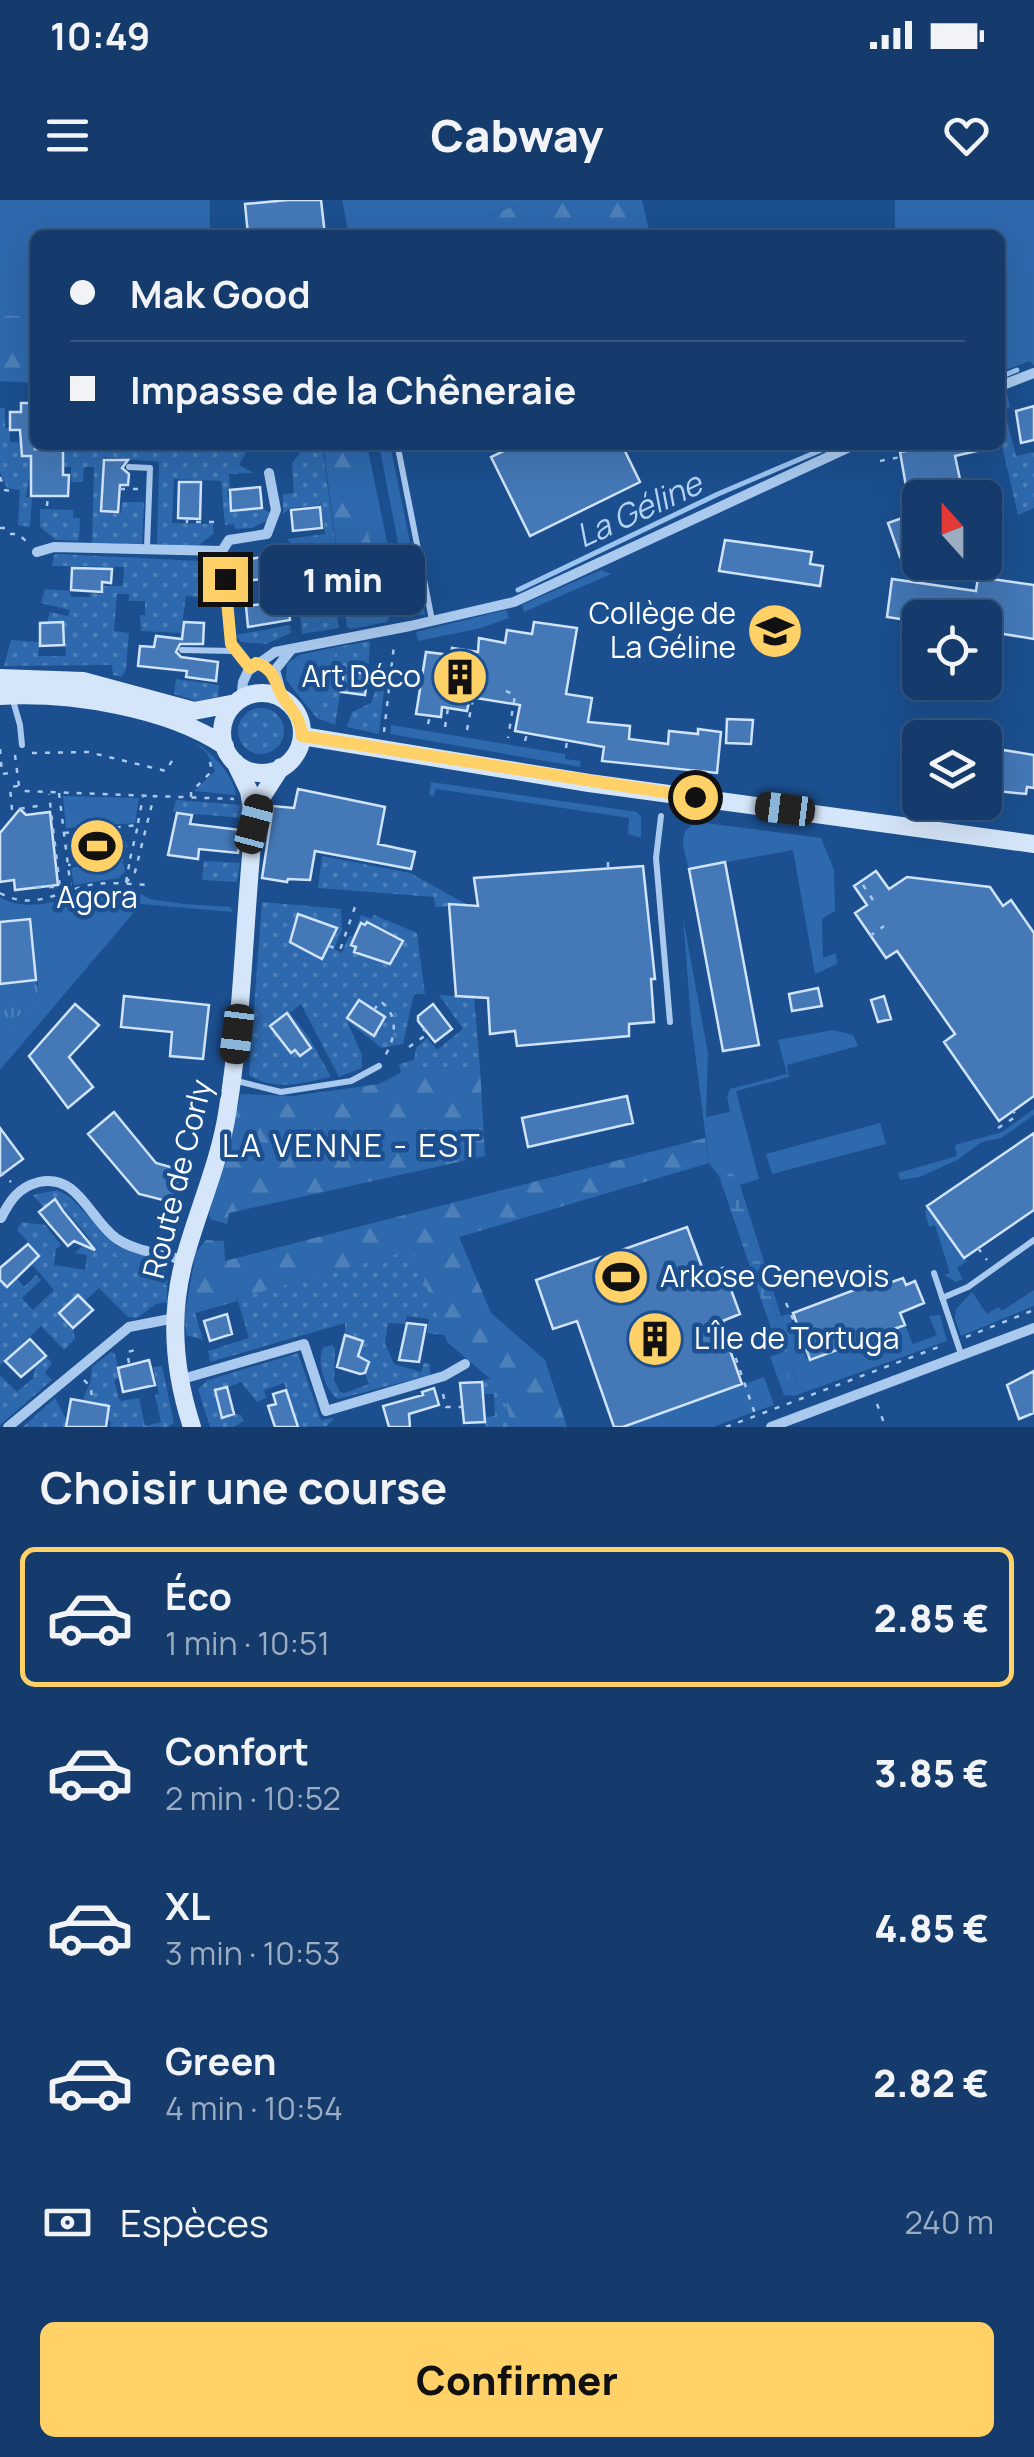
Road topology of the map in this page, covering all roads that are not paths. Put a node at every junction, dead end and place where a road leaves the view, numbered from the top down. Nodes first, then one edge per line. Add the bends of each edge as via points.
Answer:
1 (1034, 372) edge
2 (1005, 384) edge
3 (398, 450) edge
4 (843, 450) edge
5 (129, 468) dead end
6 (269, 473) dead end
7 (147, 550) junction
8 (222, 551) junction
9 (37, 552) road end
10 (432, 621) junction
11 (296, 647) junction
12 (182, 650) dead end
13 (234, 651) junction
14 (253, 666) junction
15 (0, 678) edge
16 (276, 678) junction
17 (6, 696) edge
18 (284, 699) junction
19 (239, 701) junction
20 (302, 736) junction
21 (22, 745) dead end
22 (230, 754) junction
23 (281, 767) junction
24 (662, 816) dead end
25 (254, 824) junction
26 (1034, 844) edge
27 (670, 1022) dead end
28 (379, 1066) road end
29 (232, 1080) junction
30 (1, 1218) edge
31 (1034, 1240) edge
32 (184, 1260) junction
33 (934, 1274) dead end
34 (942, 1298) junction
35 (175, 1318) junction
36 (1031, 1331) edge
37 (962, 1357) junction
38 (465, 1364) dead end
39 (179, 1380) junction
40 (190, 1426) edge
41 (8, 1427) edge
42 (771, 1427) edge

1 - 2 street
3 - 10 lane
4 - 10 street via 514,602
5 - 7 lane via 150,468
6 - 8 street via 276,510 267,534 230,540
7 - 8 street
7 - 9 street via 54,546
8 - 13 street
10 - 11 street
11 - 14 street
11 - 16 street via 278,663
12 - 13 lane
13 - 14 street
14 - 16 lane
14 - 19 street
15 - 19 main road via 83,681 194,711
16 - 18 street
17 - 21 lane
17 - 22 main road via 94,701 190,727
18 - 19 main road via 262,693
18 - 20 main road
19 - 22 main road via 224,723
20 - 23 main road
20 - 26 main road
22 - 23 main road via 254,771
22 - 25 main road, Route de Corly
23 - 25 main road, Route de Corly
24 - 27 lane via 656,858
25 - 29 main road, Route de Corly
28 - 29 lane via 351,1081 295,1091 270,1092
29 - 32 main road, Route de Corly
30 - 32 street via 19,1191 58,1180 119,1240
31 - 34 lane
32 - 35 main road, Route de Corly
33 - 34 lane
34 - 37 lane
35 - 39 main road, Route de Corly
35 - 41 street via 129,1327
36 - 37 street
37 - 42 street
38 - 39 street via 326,1411 304,1344
39 - 40 main road, Route de Corly

